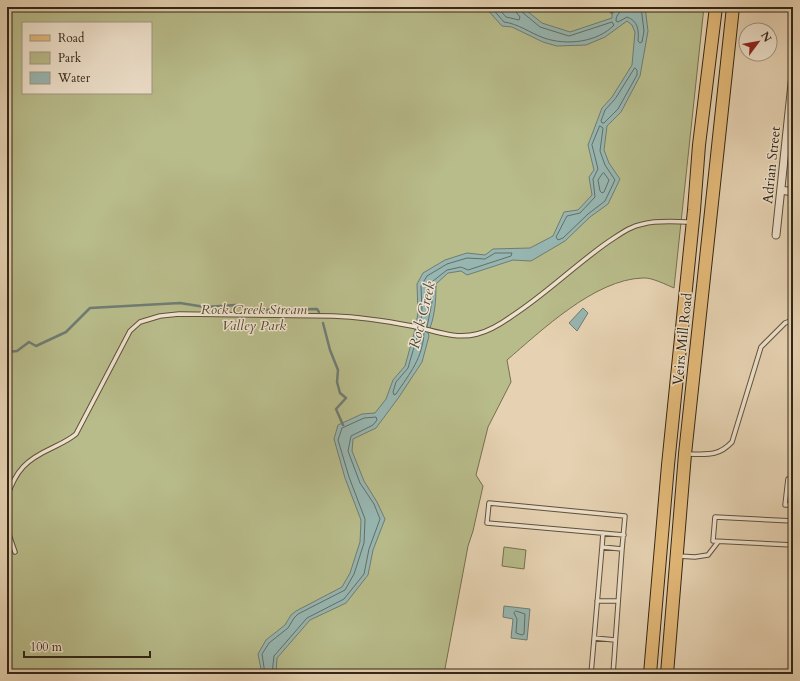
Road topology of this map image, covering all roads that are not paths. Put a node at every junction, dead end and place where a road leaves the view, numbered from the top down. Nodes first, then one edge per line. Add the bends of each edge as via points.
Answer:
1 (715, 12) edge
2 (732, 13) edge
3 (793, 74) edge
4 (793, 84) edge
5 (781, 190) junction
6 (793, 192) edge
7 (694, 210) junction
8 (711, 211) junction
9 (693, 222) junction
10 (776, 235) dead end
11 (793, 320) edge
12 (685, 454) junction
13 (793, 479) edge
14 (7, 497) edge
15 (793, 505) edge
16 (793, 521) edge
17 (7, 530) edge
18 (603, 533) junction
19 (624, 534) junction
20 (718, 542) junction
21 (793, 545) edge
22 (602, 547) junction
23 (622, 549) junction
24 (15, 552) dead end
25 (676, 556) junction
26 (656, 590) junction
27 (673, 591) junction
28 (598, 601) junction
29 (618, 602) junction
30 (594, 638) junction
31 (615, 640) junction
32 (591, 674) edge
33 (613, 674) edge
34 (650, 674) edge
35 (667, 674) edge

1 - 2 main road
1 - 7 main road, Veirs Mill Road
2 - 8 main road, Veirs Mill Road
3 - 4 street, Adrian Street
4 - 5 street, Adrian Street
5 - 6 street
5 - 10 street, Adrian Street
7 - 8 main road
7 - 9 main road, Veirs Mill Road
8 - 12 main road, Veirs Mill Road
9 - 14 lane via 652,222 636,226 593,252 554,286 491,330 463,337 354,317 205,313 160,316 140,322 130,331 76,434 24,464
9 - 26 main road, Veirs Mill Road
11 - 12 lane via 785,323 761,346 732,442 726,449 712,455
12 - 25 main road, Veirs Mill Road
13 - 15 lane via 788,479 785,505
16 - 20 lane via 715,517 714,541
17 - 24 lane
18 - 19 lane
18 - 19 lane via 487,523 489,503 625,516
18 - 22 lane
19 - 23 lane
20 - 21 lane
20 - 25 lane via 708,555
22 - 23 lane
22 - 28 lane
23 - 29 lane
25 - 27 main road, Veirs Mill Road
26 - 27 main road
26 - 34 main road, Veirs Mill Road
27 - 35 main road, Veirs Mill Road
28 - 29 lane
28 - 30 lane
29 - 31 lane
30 - 31 lane
30 - 32 lane
31 - 33 lane

